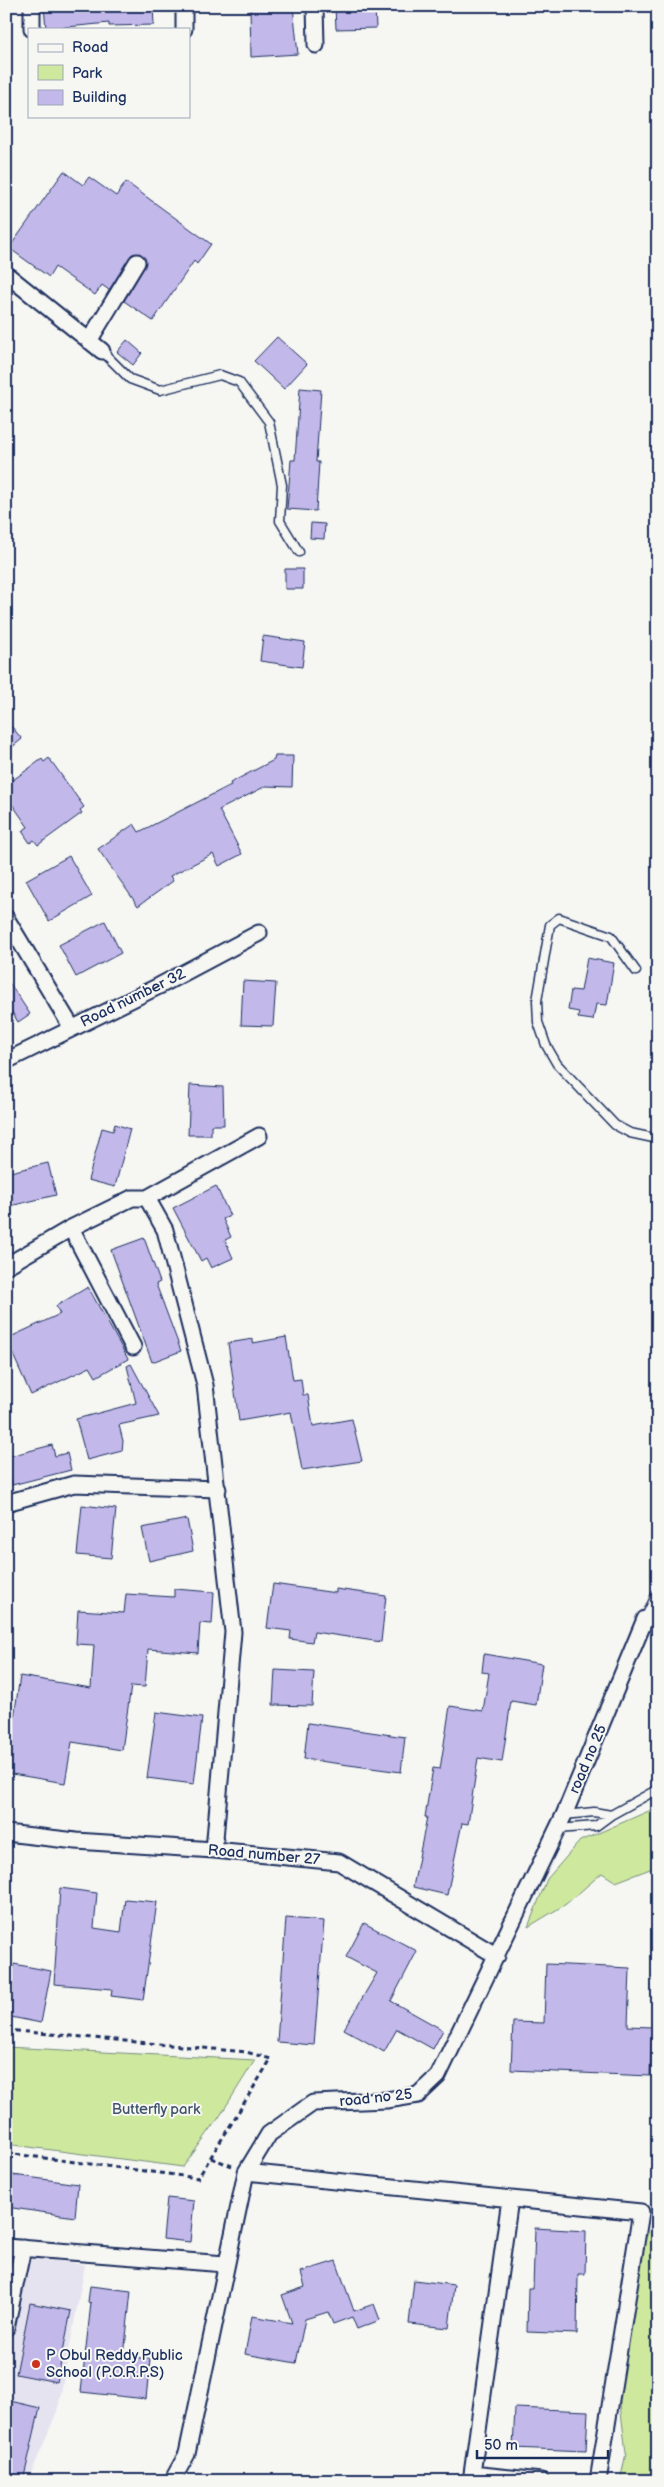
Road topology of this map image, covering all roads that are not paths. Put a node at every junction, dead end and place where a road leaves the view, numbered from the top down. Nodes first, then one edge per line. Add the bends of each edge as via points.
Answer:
1 (32, 6) edge
2 (184, 6) edge
3 (315, 6) edge
4 (32, 28) edge
5 (184, 28) edge
6 (316, 45) dead end
7 (137, 262) dead end
8 (6, 274) edge
9 (89, 341) junction
10 (102, 351) joint
11 (299, 552) dead end
12 (6, 918) edge
13 (259, 933) dead end
14 (636, 970) dead end
15 (72, 1028) junction
16 (6, 1061) edge
17 (259, 1136) dead end
18 (658, 1139) edge
19 (147, 1198) junction
20 (71, 1228) junction
21 (6, 1266) edge
22 (133, 1347) dead end
23 (218, 1489) junction
24 (6, 1503) edge
25 (658, 1591) edge
26 (645, 1619) joint
27 (658, 1789) edge
28 (564, 1815) junction
29 (611, 1815) junction
30 (557, 1829) junction
31 (6, 1833) edge
32 (214, 1850) junction
33 (497, 1956) junction
34 (242, 2170) junction
35 (510, 2199) junction
36 (6, 2247) edge
37 (23, 2248) junction
38 (225, 2264) junction
39 (6, 2328) edge
40 (472, 2477) edge
41 (172, 2481) edge
42 (541, 2481) edge
43 (598, 2481) edge

1 - 4 street
2 - 5 street
3 - 6 street
7 - 9 street
8 - 9 street
9 - 10 street
10 - 11 lane via 130,379 160,390 220,375 238,382 269,422 282,484 280,521
12 - 15 street
13 - 15 street, Road number 32
14 - 18 lane via 611,936 559,918 550,925 537,1001 538,1022 557,1064 614,1125 630,1134
15 - 16 street, Road number 32
17 - 19 street
19 - 20 street via 132,1198
19 - 23 street via 165,1230 205,1385
20 - 21 street
20 - 22 street
23 - 24 street via 74,1484
23 - 32 street via 233,1632
25 - 26 lane
26 - 28 street, road no 25
27 - 29 lane
28 - 29 lane via 594,1812
28 - 30 street, road no 25
29 - 30 lane via 596,1826
30 - 33 street, road no 25
31 - 32 street, Road number 27 via 76,1842
32 - 33 street, Road number 27 via 339,1862
33 - 34 street, road no 25 via 438,2076 418,2095 387,2100 313,2103 269,2134
34 - 35 street
34 - 38 street, road no 25
35 - 40 street
35 - 43 street via 641,2212
36 - 37 street
37 - 38 street
37 - 39 street
38 - 41 street, road no 25 via 187,2454
40 - 42 street

